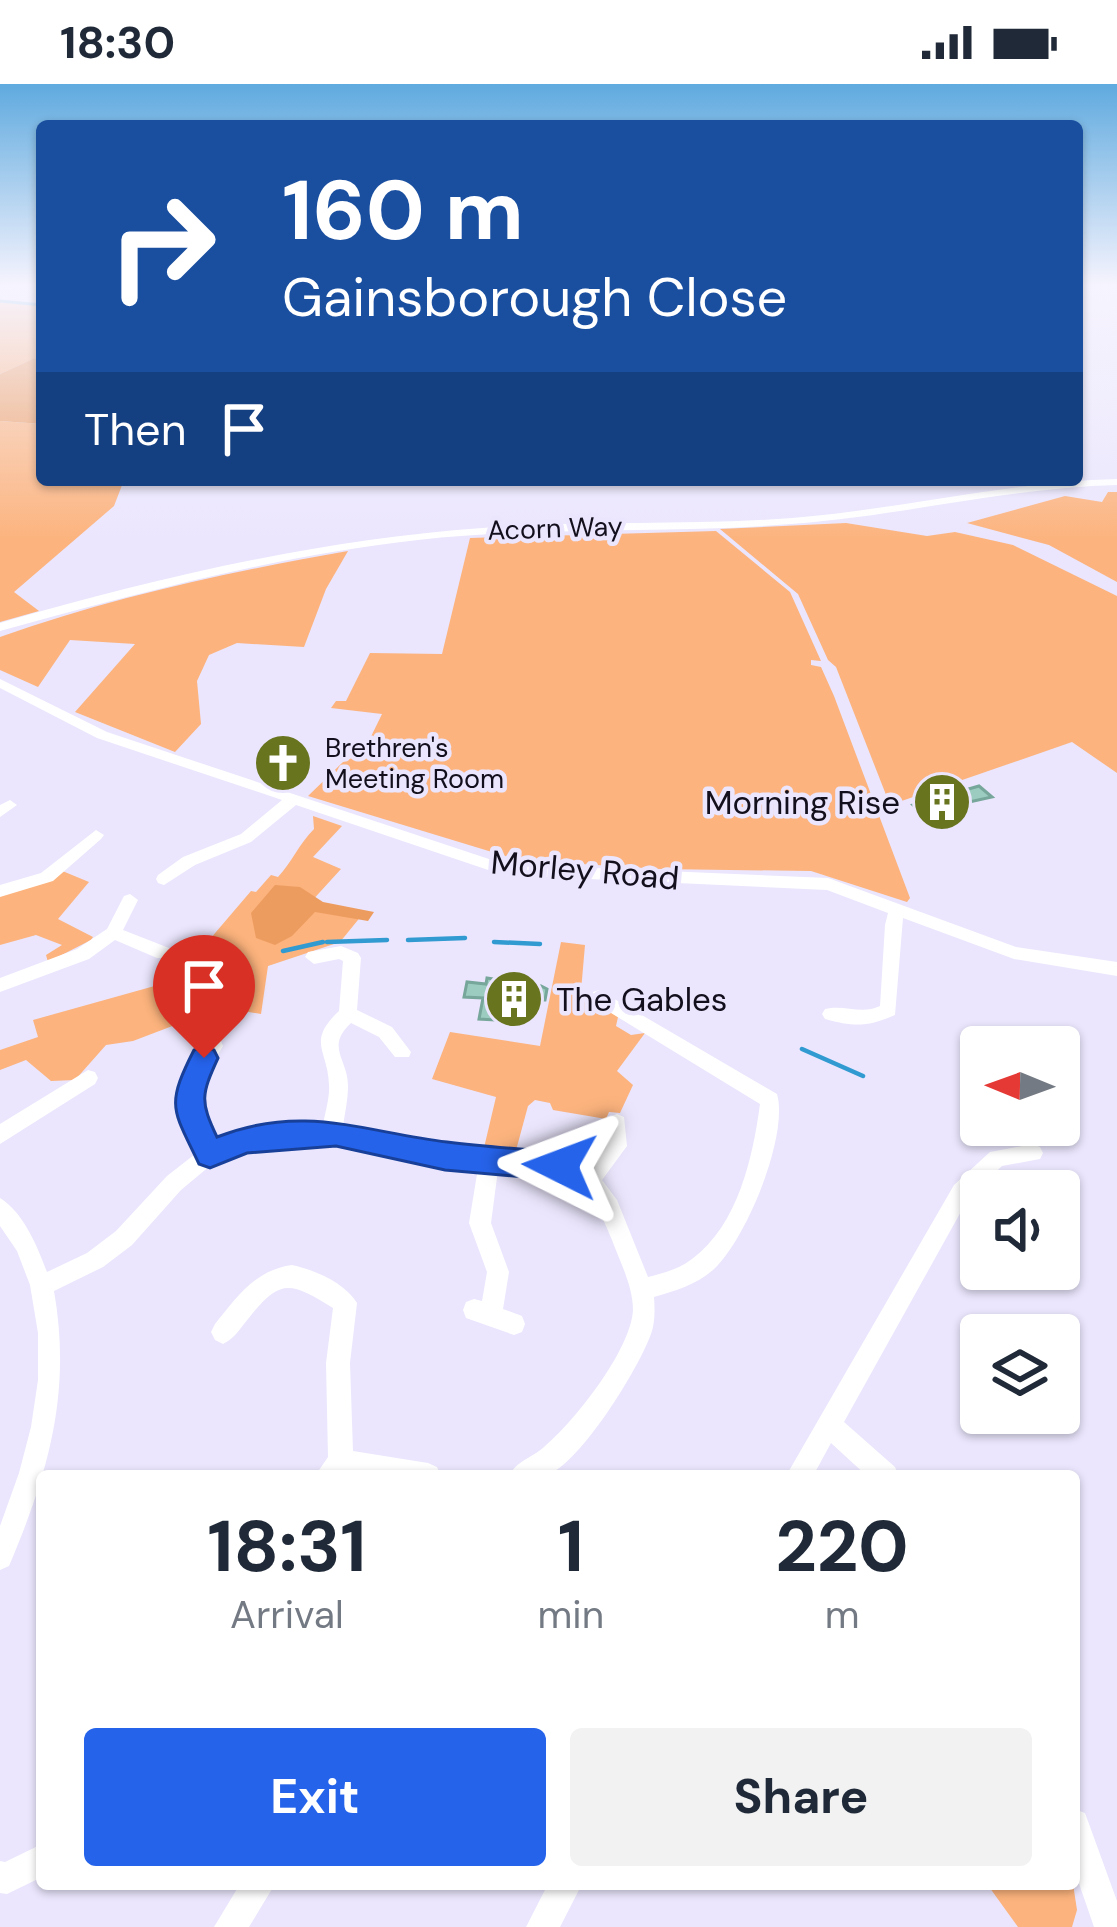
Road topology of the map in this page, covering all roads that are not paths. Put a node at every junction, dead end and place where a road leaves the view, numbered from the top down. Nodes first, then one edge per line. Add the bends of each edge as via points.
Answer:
1 (1117, 482) edge
2 (1083, 484) edge
3 (1054, 486) edge
4 (0, 627) edge
5 (0, 683) edge
6 (292, 800) junction
7 (96, 835) dead end
8 (171, 869) dead end
9 (0, 891) edge
10 (130, 900) dead end
11 (898, 908) junction
12 (112, 933) junction
13 (164, 953) dead end
14 (314, 957) dead end
15 (1117, 969) edge
16 (0, 985) edge
17 (599, 997) dead end
18 (348, 1014) junction
19 (831, 1014) dead end
20 (214, 1046) dead end
21 (402, 1052) dead end
22 (88, 1078) dead end
23 (617, 1123) dead end
24 (332, 1133) junction
25 (0, 1135) edge
26 (1034, 1153) dead end
27 (210, 1154) junction
28 (489, 1161) junction
29 (588, 1182) junction
30 (4, 1222) edge
31 (41, 1286) junction
32 (642, 1290) junction
33 (514, 1324) dead end
34 (223, 1332) dead end
35 (829, 1425) junction
36 (334, 1469) edge
37 (532, 1470) edge
38 (803, 1470) edge
39 (879, 1470) edge
40 (30, 1518) edge
41 (0, 1557) edge
42 (1080, 1841) edge
43 (36, 1863) edge
44 (0, 1877) edge
45 (256, 1890) edge
46 (563, 1890) edge
47 (230, 1927) edge
48 (542, 1927) edge
49 (1110, 1927) edge

1 - 2 street, Acorn Way
3 - 4 street, Acorn Way via 761,523 517,529 364,544 177,578
5 - 6 street, Morley Road via 100,735
6 - 8 street via 246,838
6 - 11 street, Morley Road via 509,870 804,881
7 - 9 street via 47,877
10 - 12 street
11 - 15 street, Morley Road via 1014,953
11 - 19 street via 889,1010 869,1019
12 - 13 street
12 - 16 street via 83,954
14 - 18 street via 352,958
17 - 32 street via 630,1023 770,1100 760,1160 710,1258
18 - 21 street via 377,1025
18 - 24 street via 332,1029 328,1048 338,1083
20 - 27 street via 199,1064 188,1107
22 - 25 street
23 - 29 street via 617,1146
24 - 27 street via 246,1140
24 - 28 street
26 - 35 street via 997,1159 962,1192
27 - 31 street via 124,1238
28 - 29 street via 560,1166
28 - 33 street via 480,1223 498,1272 483,1311
29 - 32 street via 610,1208
30 - 31 street via 29,1252
31 - 40 street via 48,1386
32 - 37 street via 641,1331 612,1386
34 - 36 street via 273,1277 309,1280 346,1303 337,1334
35 - 38 street
35 - 39 street
40 - 41 street
42 - 49 street
43 - 44 street
45 - 47 street
46 - 48 street

